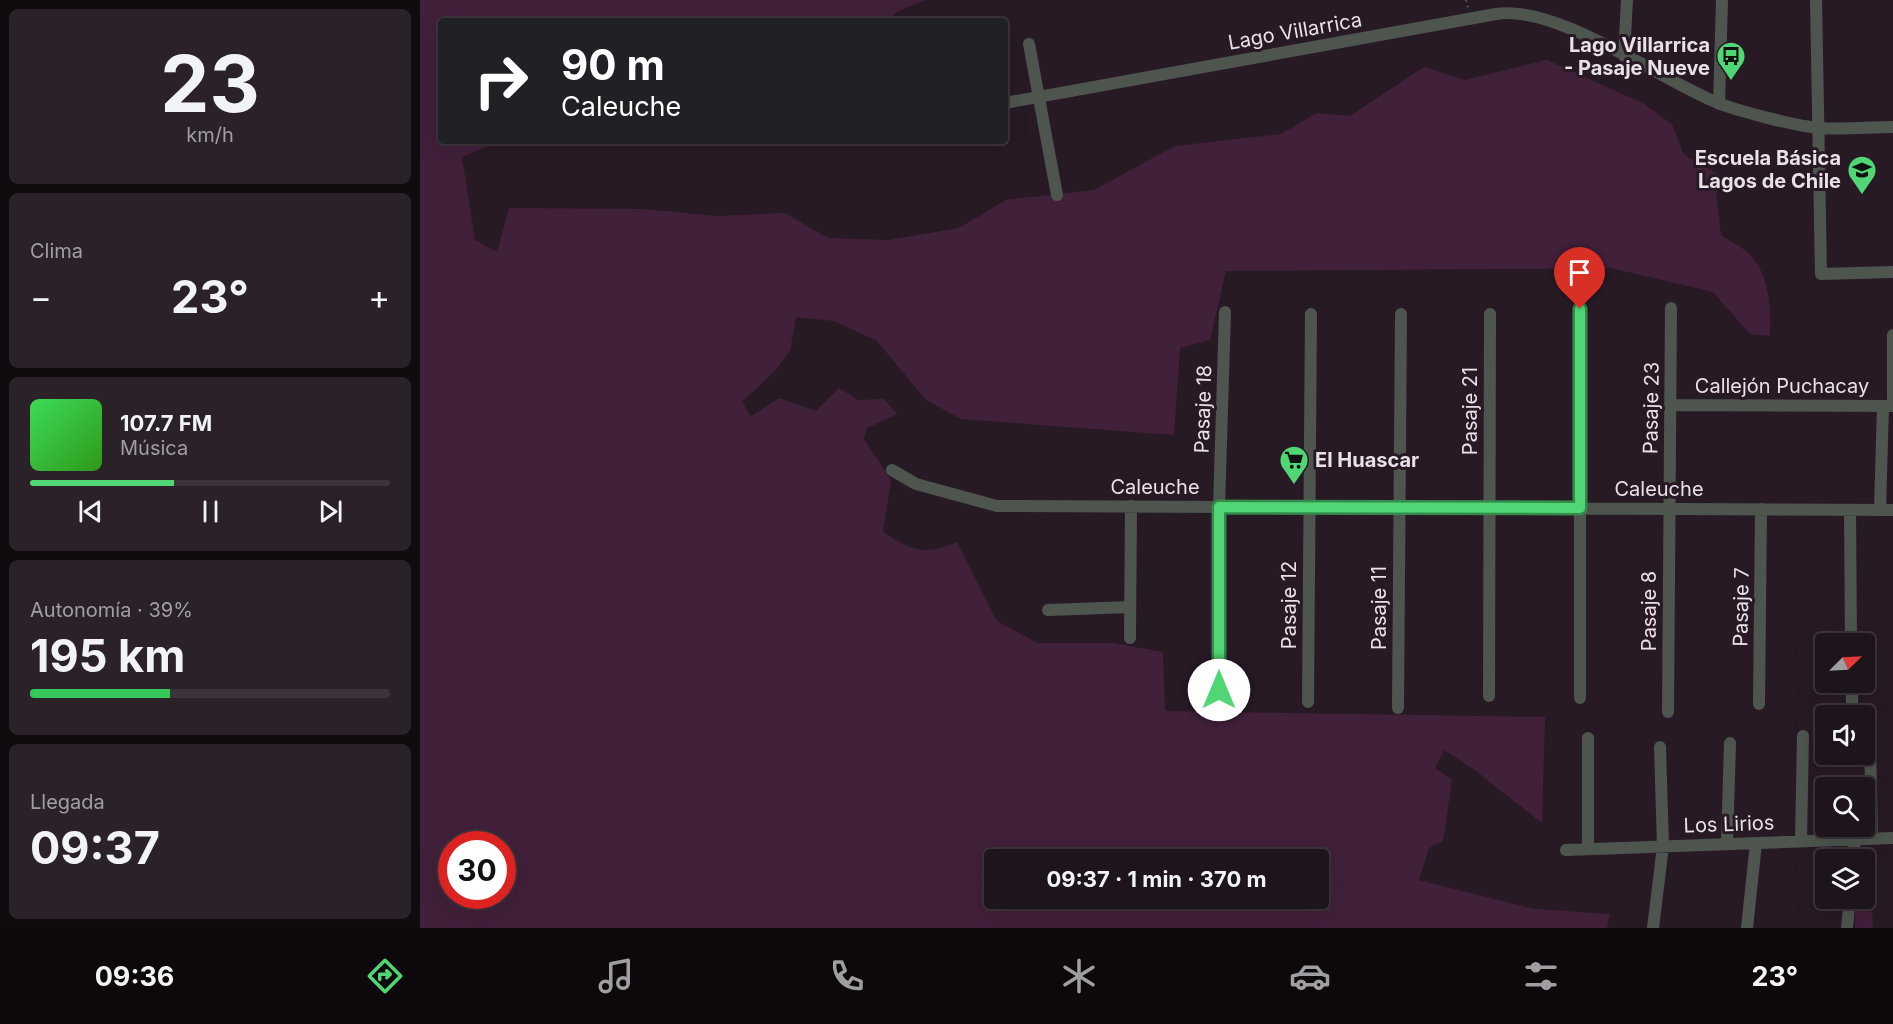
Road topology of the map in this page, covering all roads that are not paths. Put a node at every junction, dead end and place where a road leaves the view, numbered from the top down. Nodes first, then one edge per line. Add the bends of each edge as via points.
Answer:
1 (1627, 0) edge
2 (1722, 0) edge
3 (1816, 0) edge
4 (1029, 44) dead end
5 (1624, 56) junction
6 (1039, 97) junction
7 (1008, 103) edge
8 (1719, 104) junction
9 (1893, 126) edge
10 (1818, 128) junction
11 (1057, 195) dead end
12 (1893, 272) edge
13 (1671, 308) dead end
14 (1580, 309) dead end
15 (1225, 312) dead end
16 (1311, 314) dead end
17 (1401, 314) dead end
18 (1490, 314) dead end
19 (1893, 334) edge
20 (1670, 405) junction
21 (1889, 406) edge
22 (892, 470) dead end
23 (1131, 507) junction
24 (1219, 507) junction
25 (1308, 507) junction
26 (1399, 508) junction
27 (1489, 508) junction
28 (1580, 508) junction
29 (1669, 509) junction
30 (1761, 509) junction
31 (1850, 510) junction
32 (1887, 510) edge
33 (1130, 607) junction
34 (1048, 610) dead end
35 (1851, 633) edge
36 (1130, 638) dead end
37 (1219, 690) dead end
38 (1852, 693) edge
39 (1489, 696) dead end
40 (1580, 698) dead end
41 (1308, 702) dead end
42 (1759, 704) dead end
43 (1852, 704) dead end
44 (1398, 708) dead end
45 (1668, 712) dead end
46 (1803, 736) dead end
47 (1588, 738) dead end
48 (1730, 743) dead end
49 (1660, 747) dead end
50 (1871, 765) edge
51 (1872, 838) junction
52 (1893, 838) edge
53 (1855, 839) junction
54 (1801, 841) junction
55 (1756, 843) junction
56 (1727, 844) junction
57 (1663, 846) junction
58 (1588, 849) junction
59 (1854, 849) edge
60 (1566, 850) dead end
61 (1849, 909) edge
62 (1653, 928) edge
63 (1747, 928) edge
64 (1847, 928) edge

1 - 5 street
2 - 8 street
3 - 10 street
4 - 6 street
5 - 6 street, Lago Villarrica via 1555,22 1530,13 1506,12
5 - 8 street, Lago Villarrica
6 - 7 street, Lago Villarrica
6 - 11 street
8 - 10 street, Lago Villarrica
9 - 10 street, Lago Villarrica
10 - 12 street via 1821,274
13 - 20 street, Pasaje 23
14 - 28 street
15 - 24 street, Pasaje 18
16 - 25 street, Pasaje 12
17 - 26 street, Pasaje 11
18 - 27 street, Pasaje 21
19 - 21 street
20 - 21 street, Callejón Puchacay
20 - 29 street, Pasaje 23
21 - 32 street
22 - 23 street, Caleuche via 916,484 997,506
23 - 24 street, Caleuche
23 - 33 street
24 - 25 street, Caleuche
24 - 37 street, Pasaje 18
25 - 26 street, Caleuche
25 - 41 street, Pasaje 12
26 - 27 street, Caleuche
26 - 44 street, Pasaje 11
27 - 28 street, Caleuche
27 - 39 street, Pasaje 21
28 - 29 street, Caleuche
28 - 40 street
29 - 30 street, Caleuche
29 - 45 street, Pasaje 8
30 - 31 street, Caleuche
30 - 42 street, Pasaje 7
31 - 32 street, Caleuche
31 - 35 street
33 - 34 street
33 - 36 street
38 - 43 street
46 - 54 street
47 - 58 street
48 - 56 street
49 - 57 street
50 - 51 street
51 - 52 street, Los Lirios
51 - 53 street, Los Lirios
53 - 54 street, Los Lirios
53 - 59 street
54 - 55 street, Los Lirios
55 - 56 street, Los Lirios
55 - 63 street
56 - 57 street, Los Lirios
57 - 58 street, Los Lirios
57 - 62 street
58 - 60 street, Los Lirios
61 - 64 street

